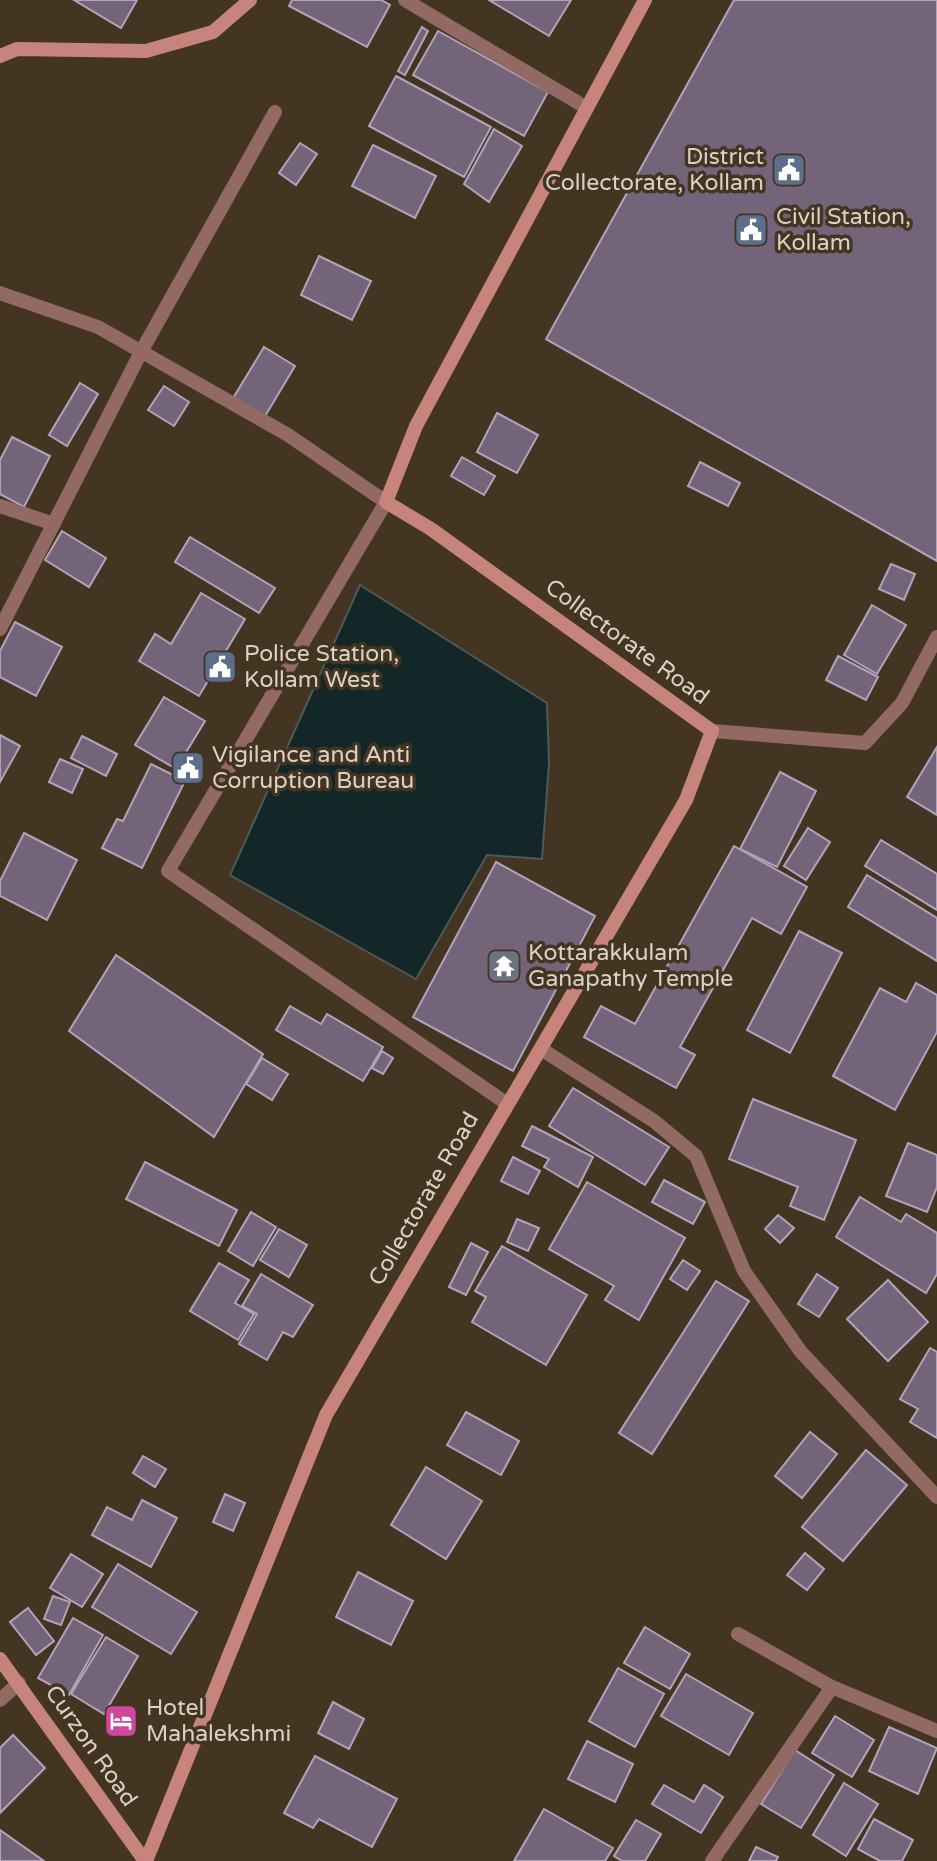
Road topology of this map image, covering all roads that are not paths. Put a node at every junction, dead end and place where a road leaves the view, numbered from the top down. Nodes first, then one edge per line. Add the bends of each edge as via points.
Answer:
1 (250, 0) edge
2 (405, 0) edge
3 (645, 0) edge
4 (0, 56) edge
5 (587, 108) junction
6 (275, 112) dead end
7 (0, 293) edge
8 (141, 352) junction
9 (386, 502) junction
10 (0, 506) edge
11 (54, 524) junction
12 (0, 629) edge
13 (937, 637) edge
14 (712, 731) junction
15 (541, 1049) junction
16 (506, 1103) junction
17 (937, 1497) edge
18 (738, 1634) dead end
19 (0, 1659) edge
20 (19, 1684) junction
21 (832, 1687) junction
22 (0, 1700) edge
23 (937, 1731) edge
24 (146, 1861) edge
25 (712, 1861) edge

1 - 4 main road via 213,33 146,51 17,50
2 - 5 street
3 - 5 main road
5 - 9 main road via 416,426
6 - 8 street
7 - 8 street via 98,327
8 - 9 street via 288,435
8 - 11 street
9 - 14 main road, Collectorate Road via 431,529
9 - 16 street via 168,871
10 - 11 street
11 - 12 street
13 - 14 street via 902,703 865,743
14 - 15 main road, Collectorate Road via 686,800
15 - 16 main road, Collectorate Road
15 - 17 street via 654,1121 696,1156 744,1271 801,1353
16 - 24 main road, Collectorate Road via 326,1415
18 - 21 street
19 - 20 main road, Curzon Road
20 - 22 street
20 - 24 main road, Curzon Road
21 - 23 street
21 - 25 street

